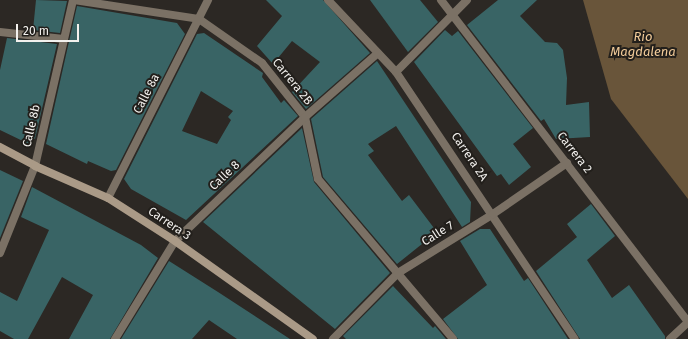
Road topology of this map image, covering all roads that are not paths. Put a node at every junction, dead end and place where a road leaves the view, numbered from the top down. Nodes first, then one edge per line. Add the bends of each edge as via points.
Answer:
1 (74, 0) edge
2 (208, 0) edge
3 (328, 0) edge
4 (440, 0) edge
5 (467, 0) edge
6 (453, 16) junction
7 (199, 19) junction
8 (0, 32) edge
9 (64, 39) junction
10 (378, 52) junction
11 (396, 72) junction
12 (305, 117) junction
13 (0, 147) edge
14 (567, 163) junction
15 (35, 166) junction
16 (108, 198) junction
17 (493, 214) junction
18 (175, 241) junction
19 (0, 253) edge
20 (398, 273) junction
21 (688, 322) edge
22 (115, 339) edge
23 (313, 339) edge
24 (333, 339) edge
25 (453, 339) edge
26 (575, 339) edge
27 (670, 339) edge

1 - 7 street, Carrera 2B
1 - 9 street, Calle 8b
2 - 7 street, Calle 8a
3 - 10 street, Carrera 2A
4 - 6 street, Carrera 2
5 - 6 street
6 - 11 street
6 - 14 street, Carrera 2
7 - 12 street, Carrera 2B via 262,63
7 - 16 street, Calle 8a
8 - 9 street
9 - 15 street, Calle 8b
10 - 11 street, Carrera 2A
10 - 12 street, Calle 8
11 - 17 street, Carrera 2A
12 - 18 street, Calle 8
12 - 20 street, Carrera 2B via 318,179
13 - 15 street, Carrera 3
14 - 17 street, Calle 7
14 - 21 street, Carrera 2
15 - 16 street, Carrera 3
15 - 19 street, Calle 8b
16 - 18 street, Carrera 3
17 - 20 street, Calle 7
17 - 26 street, Carrera 2A
18 - 22 street, Calle 8
18 - 23 street, Carrera 3
20 - 24 street, Calle 7
20 - 25 street, Carrera 2B
21 - 27 street

